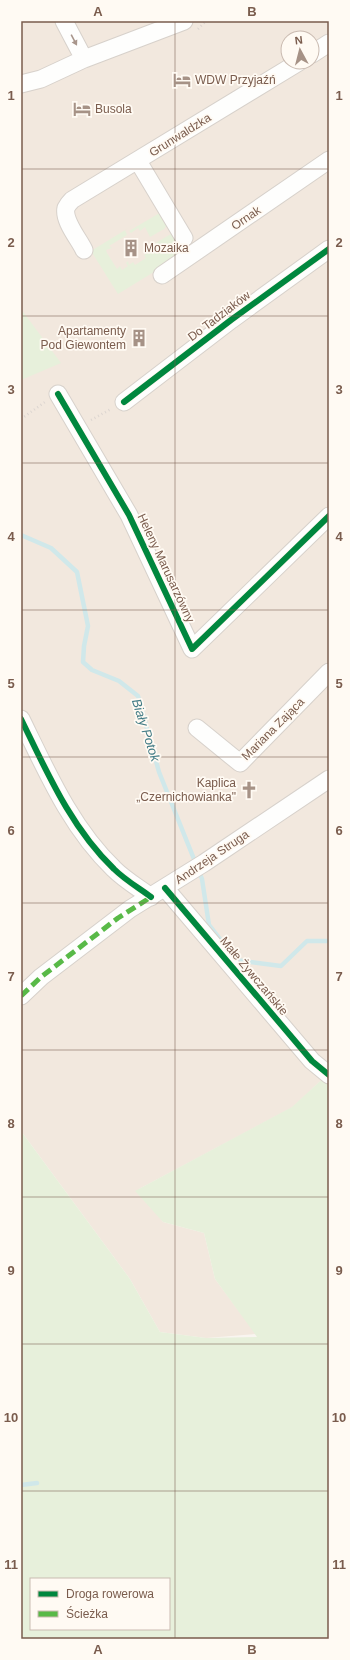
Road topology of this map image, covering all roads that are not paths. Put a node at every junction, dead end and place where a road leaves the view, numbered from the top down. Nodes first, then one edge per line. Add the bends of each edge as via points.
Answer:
1 (64, 21) edge
2 (184, 21) edge
3 (329, 44) edge
4 (320, 49) edge
5 (84, 59) junction
6 (286, 70) edge
7 (21, 84) edge
8 (329, 160) edge
9 (138, 161) junction
10 (184, 238) dead end
11 (329, 249) edge
12 (84, 250) dead end
13 (162, 275) dead end
14 (58, 394) road end
15 (124, 402) dead end
16 (329, 516) edge
17 (329, 672) edge
18 (21, 719) edge
19 (197, 728) dead end
20 (329, 779) edge
21 (165, 888) junction
22 (151, 897) junction
23 (21, 996) edge
24 (329, 1075) edge

1 -> 5 street
2 - 5 street
3 - 4 street
5 - 7 street via 41,79
6 - 9 street, Grunwaldzka
8 - 13 street, Ornak
9 - 10 street, Grunwaldzka
9 - 12 street via 78,196 66,208 68,221
11 - 15 street, Do Tadziaków
14 - 16 street, Heleny Marusarzówny via 130,515 192,649
17 - 19 street, Mariana Zająca via 240,763
18 - 22 street via 52,785 88,839 114,869
20 - 21 street, Andrzeja Struga
21 - 22 street, Andrzeja Struga
21 - 24 street, Małe Żywczańskie via 312,1061
22 - 23 street, Andrzeja Struga via 118,918 41,977

